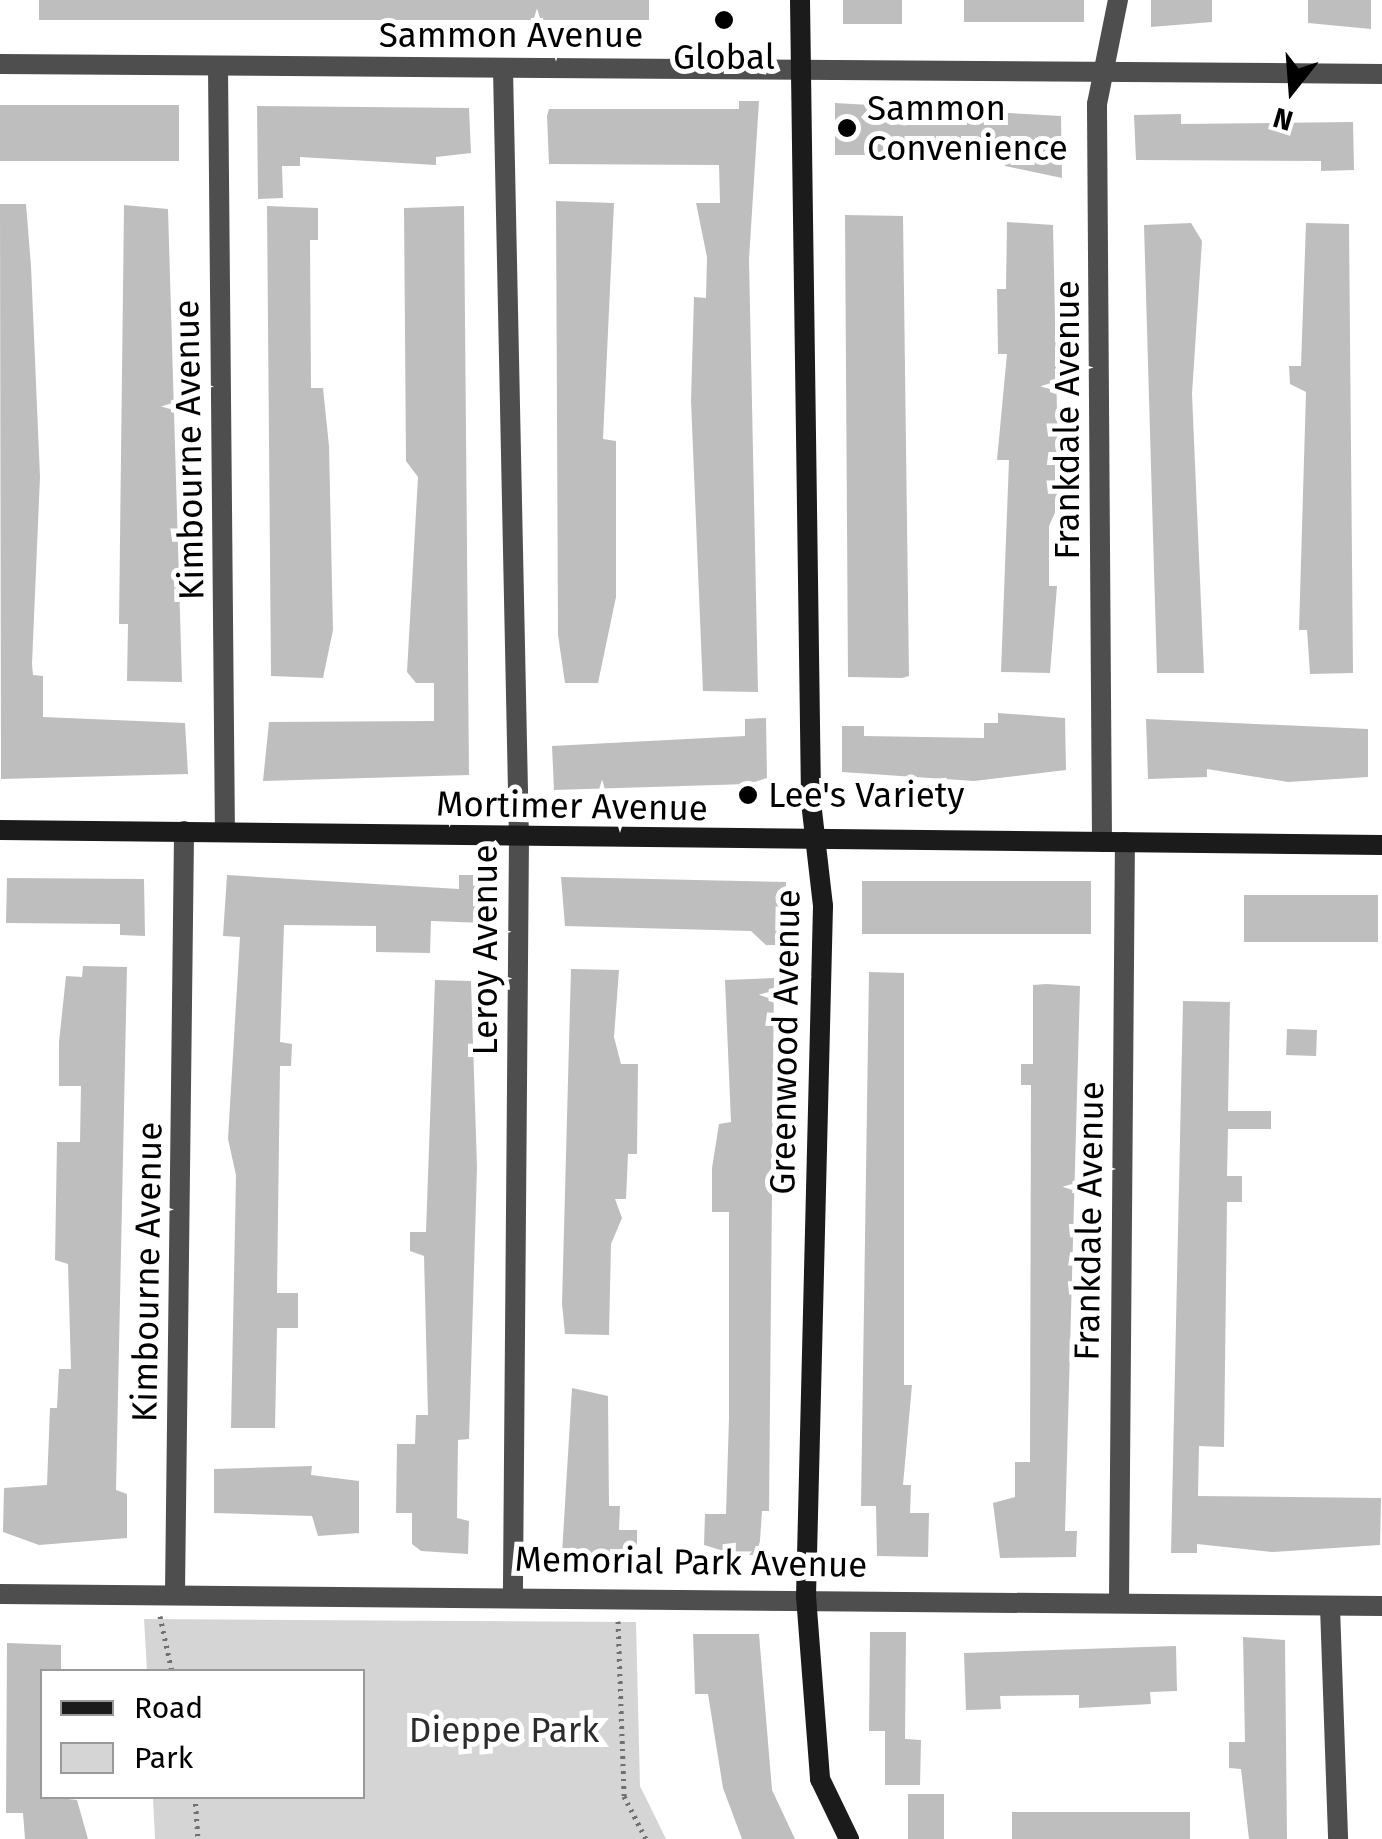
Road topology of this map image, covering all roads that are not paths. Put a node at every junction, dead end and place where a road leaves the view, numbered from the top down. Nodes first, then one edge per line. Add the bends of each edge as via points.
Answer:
1 (800, 0) edge
2 (1118, 0) edge
3 (0, 64) edge
4 (800, 66) junction
5 (218, 67) junction
6 (503, 68) junction
7 (1106, 72) junction
8 (1382, 74) edge
9 (0, 830) edge
10 (184, 832) junction
11 (225, 832) junction
12 (518, 837) junction
13 (1102, 842) junction
14 (1125, 842) junction
15 (814, 843) junction
16 (1382, 845) edge
17 (513, 1592) junction
18 (175, 1593) junction
19 (0, 1594) edge
20 (806, 1596) junction
21 (1118, 1599) junction
22 (1382, 1606) edge
23 (1330, 1607) junction
24 (848, 1839) edge
25 (1338, 1839) edge

1 - 4 street, Greenwood Avenue
2 - 7 street, Frankdale Avenue
3 - 5 street, Sammon Avenue
4 - 6 street, Sammon Avenue
4 - 7 street, Sammon Avenue
4 - 15 street, Greenwood Avenue
5 - 6 street, Sammon Avenue
5 - 11 street, Kimbourne Avenue
6 - 12 street, Leroy Avenue
7 - 8 street, Sammon Avenue
7 - 13 street, Frankdale Avenue via 1097,104
9 - 10 street, Mortimer Avenue
10 - 11 street, Mortimer Avenue
10 - 18 street, Kimbourne Avenue
11 - 12 street, Mortimer Avenue
12 - 15 street, Mortimer Avenue
12 - 17 street, Leroy Avenue
13 - 14 street, Mortimer Avenue
13 - 15 street, Mortimer Avenue
14 - 16 street, Mortimer Avenue
14 - 21 street, Frankdale Avenue
15 - 20 street, Greenwood Avenue via 823,906
17 - 18 street, Memorial Park Avenue
17 - 20 street, Memorial Park Avenue
18 - 19 street, Memorial Park Avenue
20 - 21 street, Memorial Park Avenue
20 - 24 street, Greenwood Avenue via 820,1779
21 - 23 street, Memorial Park Avenue
22 - 23 street, Memorial Park Avenue
23 - 25 street

